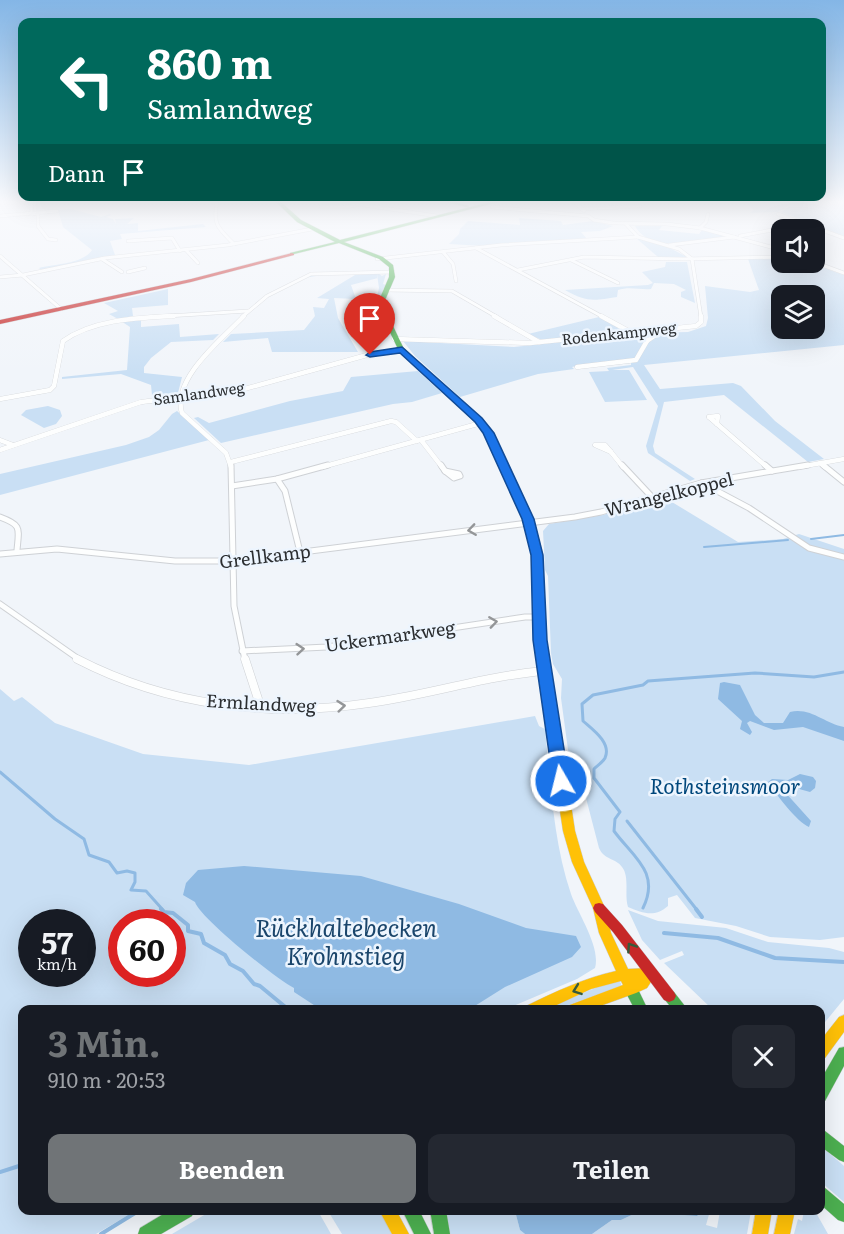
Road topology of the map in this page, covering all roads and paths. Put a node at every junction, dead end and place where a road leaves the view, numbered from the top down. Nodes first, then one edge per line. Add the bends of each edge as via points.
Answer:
1 (3, 259) edge
2 (102, 259) junction
3 (106, 259) edge
4 (194, 259) edge
5 (272, 259) edge
6 (379, 259) joint
7 (383, 259) edge
8 (448, 259) edge
9 (497, 259) edge
10 (587, 259) edge
11 (682, 259) edge
12 (692, 259) junction
13 (771, 259) edge
14 (571, 260) junction
15 (198, 263) dead end
16 (825, 266) edge
17 (146, 268) dead end
18 (518, 270) junction
19 (391, 272) junction
20 (844, 273) edge
21 (23, 275) junction
22 (0, 277) edge
23 (456, 281) dead end
24 (618, 283) dead end
25 (387, 286) junction
26 (61, 309) junction
27 (249, 311) junction
28 (0, 322) edge
29 (663, 330) junction
30 (629, 332) junction
31 (394, 339) junction
32 (647, 341) junction
33 (540, 342) junction
34 (402, 350) junction
35 (577, 367) dead end
36 (181, 396) junction
37 (0, 399) edge
38 (481, 423) junction
39 (717, 424) dead end
40 (0, 440) edge
41 (419, 440) junction
42 (14, 445) junction
43 (0, 450) edge
44 (611, 452) dead end
45 (844, 459) edge
46 (231, 462) junction
47 (820, 463) junction
48 (445, 471) dead end
49 (772, 471) junction
50 (277, 479) junction
51 (844, 482) edge
52 (701, 483) junction
53 (232, 486) junction
54 (651, 496) junction
55 (0, 517) edge
56 (530, 524) junction
57 (17, 550) junction
58 (300, 552) junction
59 (0, 554) edge
60 (844, 557) edge
61 (233, 561) junction
62 (0, 604) edge
63 (538, 617) junction
64 (242, 651) junction
65 (544, 671) junction
66 (261, 708) junction
67 (599, 908) junction
68 (624, 974) junction
69 (650, 974) junction
70 (631, 988) junction
71 (542, 1005) edge
72 (585, 1005) edge
73 (640, 1005) edge
74 (677, 1005) edge
75 (844, 1021) edge
76 (825, 1046) edge
77 (844, 1053) edge
78 (825, 1085) edge
79 (825, 1140) edge
80 (844, 1155) edge
81 (825, 1197) edge
82 (844, 1214) edge
83 (178, 1215) edge
84 (390, 1215) edge
85 (413, 1215) edge
86 (439, 1215) edge
87 (763, 1215) edge
88 (786, 1215) edge
89 (146, 1234) edge
90 (401, 1234) edge
91 (423, 1234) edge
92 (442, 1234) edge
93 (760, 1234) edge
94 (782, 1234) edge

1 - 21 street
2 - 3 street
2 - 17 street via 122,272
2 - 21 street
4 - 15 street
5 - 26 main road
6 - 7 street
6 - 19 main road via 391,266
8 - 23 street
9 - 18 street
10 - 14 street
11 - 12 street
12 - 13 street
12 - 29 street, Rodenkampweg via 701,322
14 - 18 street
14 - 24 street
16 - 20 street
18 - 30 street
19 - 25 main road
19 - 27 street via 306,275 267,296
21 - 22 street
21 - 26 street
25 - 31 main road via 380,308
25 - 33 street via 452,291
26 - 28 main road
27 - 36 street via 190,372
27 - 37 street via 134,318 73,334 63,341 54,386 43,392
29 - 30 street, Rodenkampweg
29 - 32 street
30 - 32 street
30 - 33 street, Rodenkampweg
31 - 33 street, Rodenkampweg
31 - 34 main road
32 - 35 street via 636,360
34 - 36 street, Samlandweg via 367,355 237,391
34 - 38 main road
36 - 42 street, Samlandweg via 132,405
36 - 46 street via 182,412
38 - 41 street
38 - 56 main road
39 - 49 street
40 - 42 street
41 - 46 street via 391,421
41 - 48 street
41 - 50 street
42 - 43 street, Samlandweg
44 - 54 street
45 - 47 street, Wrangelkoppel
46 - 53 street
47 - 49 street, Wrangelkoppel
47 - 51 street
49 - 52 street, Wrangelkoppel
50 - 53 street
50 - 58 street via 285,491
52 - 54 street, Wrangelkoppel
52 - 60 street via 749,508 809,548
53 - 61 street
54 - 56 street, Wrangelkoppel via 601,512
55 - 57 street via 19,528
56 -> 58 street, Grellkamp
56 - 63 main road via 537,555
57 - 59 street, Grellkamp
57 - 61 street, Grellkamp via 53,549 197,564
58 - 61 street, Grellkamp
61 - 64 street via 234,606
62 - 66 street, Ermlandweg via 79,659 146,690
64 -> 63 street, Uckermarkweg via 327,647
63 - 65 main road
64 - 66 street
66 -> 65 street, Ermlandweg via 368,703
65 - 67 main road via 569,831
67 - 68 main road via 602,926
69 -> 67 main road
68 - 69 main road
68 - 70 main road
68 -> 71 main road
69 - 70 main road via 642,984
69 - 74 main road
70 - 72 main road
70 - 73 main road
75 - 76 main road
77 - 78 main road
79 - 80 main road
81 - 82 main road
83 - 89 main road
84 - 90 main road
85 - 91 main road
86 - 92 main road
87 - 93 main road
88 - 94 main road

